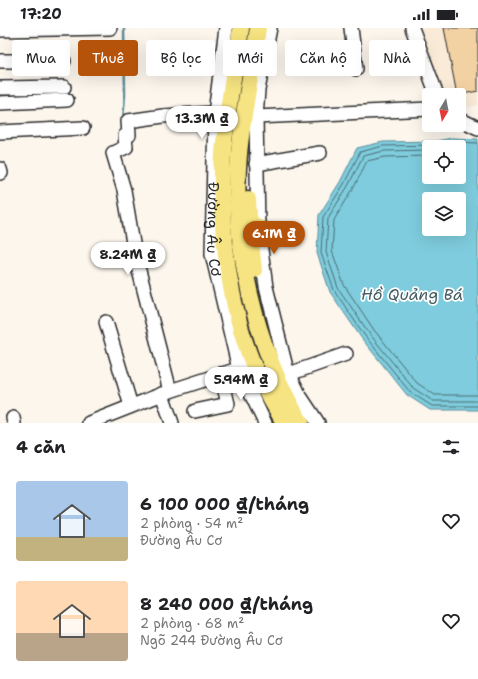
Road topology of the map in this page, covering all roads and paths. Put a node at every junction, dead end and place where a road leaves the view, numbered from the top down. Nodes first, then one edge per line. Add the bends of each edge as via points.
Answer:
1 (110, 28) edge
2 (226, 28) edge
3 (241, 28) edge
4 (258, 28) edge
5 (270, 28) edge
6 (351, 28) edge
7 (412, 28) edge
8 (0, 30) edge
9 (352, 40) edge
10 (0, 61) edge
11 (12, 61) edge
12 (64, 86) dead end
13 (0, 88) edge
14 (434, 88) edge
15 (67, 100) dead end
16 (0, 103) edge
17 (422, 109) edge
18 (214, 113) junction
19 (256, 118) junction
20 (466, 122) edge
21 (83, 128) dead end
22 (478, 128) edge
23 (0, 132) edge
24 (320, 153) dead end
25 (239, 154) junction
26 (256, 164) junction
27 (258, 227) junction
28 (250, 296) junction
29 (106, 322) dead end
30 (346, 354) dead end
31 (246, 366) junction
32 (221, 374) junction
33 (289, 374) junction
34 (166, 393) junction
35 (131, 406) junction
36 (196, 411) dead end
37 (89, 423) edge
38 (172, 423) edge
39 (265, 423) edge
40 (284, 423) edge
41 (301, 423) edge
42 (318, 423) edge

1 - 8 street
2 - 18 street, Đường Âu Cơ
3 - 31 main road, Đường Âu Cơ via 223,154 223,226
4 - 25 main road, Đường Âu Cơ
5 - 19 street via 258,90
6 - 9 street
7 - 14 street
10 - 11 street
12 - 13 street
15 - 16 street
17 - 19 street
18 - 31 street, Đường Âu Cơ via 212,254
18 - 34 street via 128,121 129,135 125,136 126,147 113,153 124,190 135,255
19 - 26 street
20 - 22 street
21 - 23 street
24 - 26 street
25 - 27 main road via 247,173 249,218 253,225
25 - 28 main road, Đường Âu Cơ via 240,242
26 - 27 street
27 - 28 main road via 250,233 254,280
27 - 33 street via 271,316
28 - 41 main road, Đường Âu Cơ via 272,363
29 - 35 street
30 - 33 street
31 - 32 street
31 - 39 street, Đường Âu Cơ
31 - 40 main road, Đường Âu Cơ
32 - 34 street
32 - 36 street via 228,404
33 - 42 street
34 - 35 street
34 - 38 street
35 - 37 street

